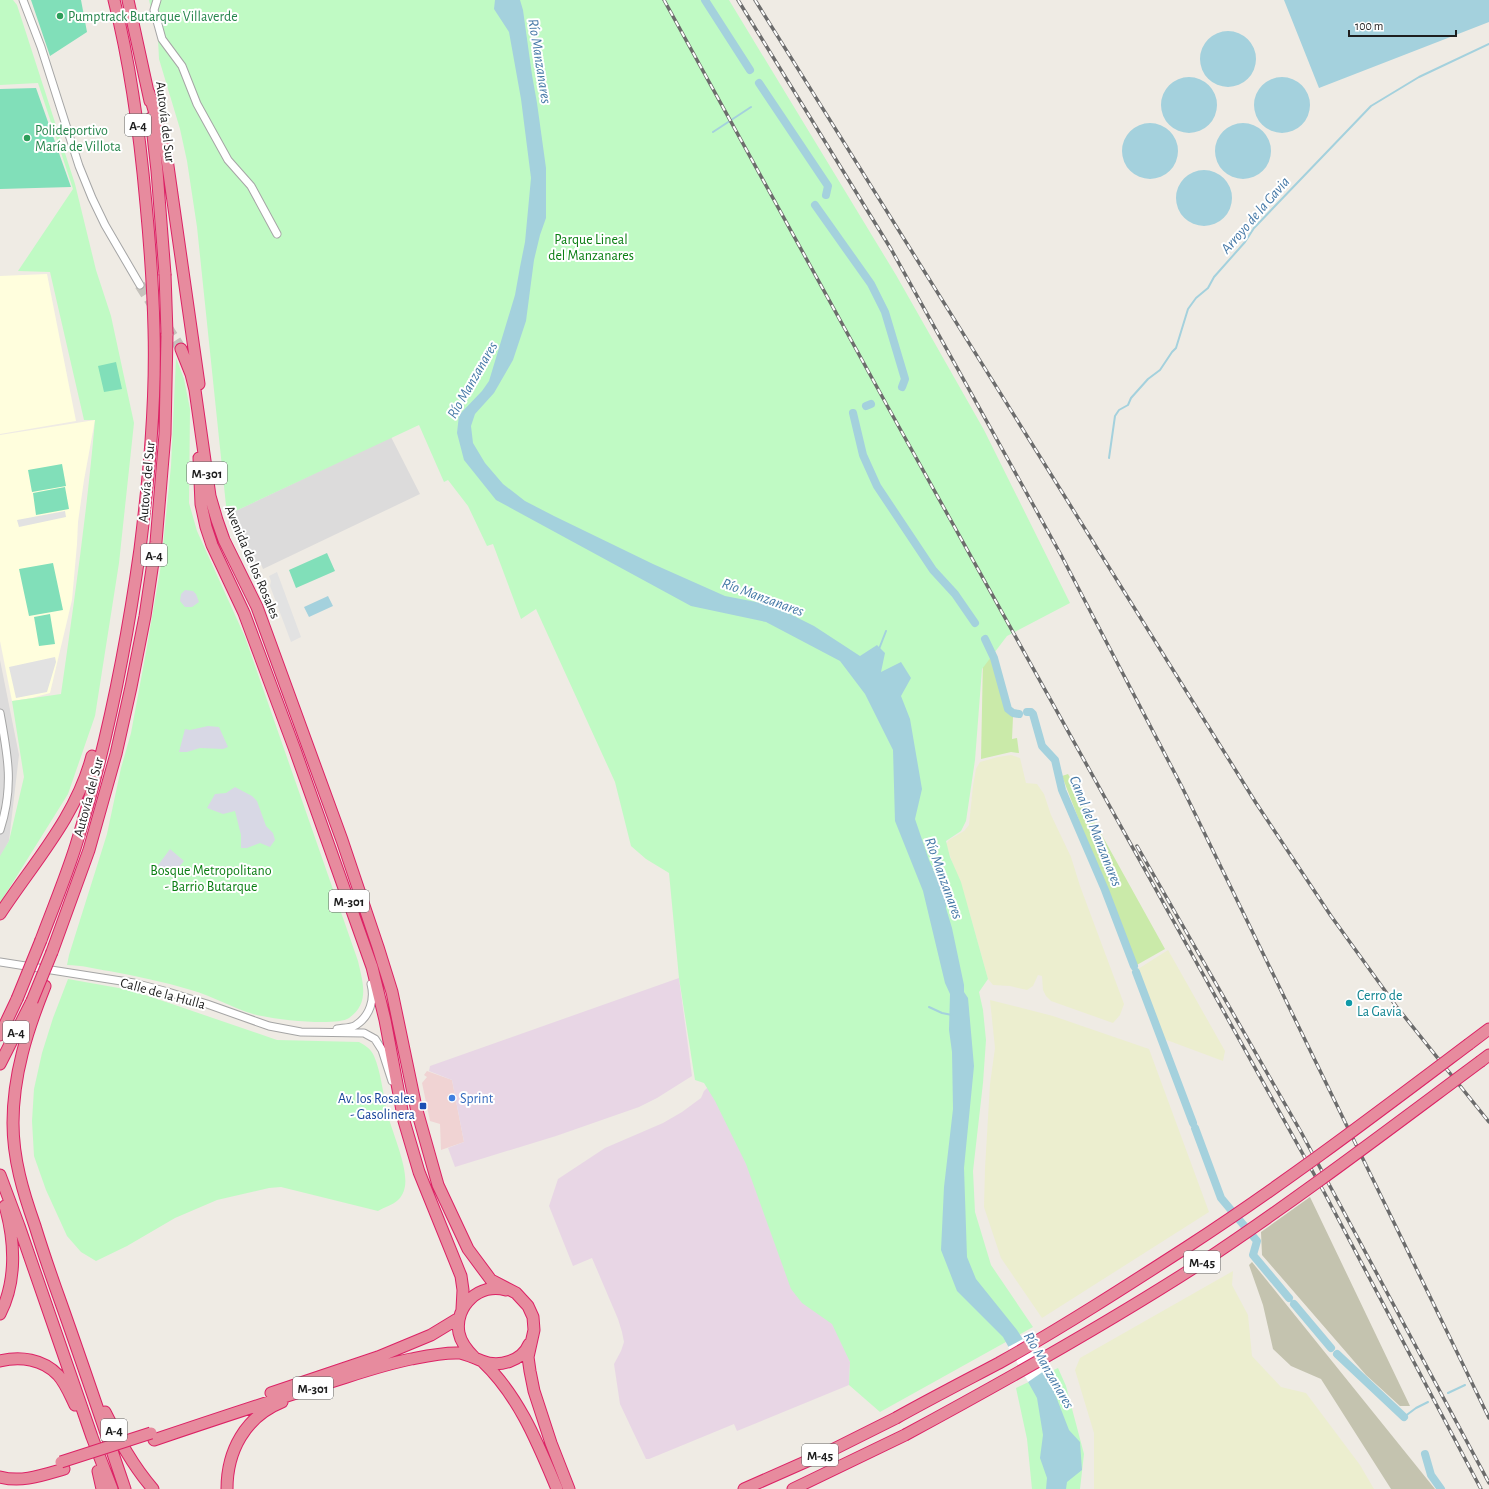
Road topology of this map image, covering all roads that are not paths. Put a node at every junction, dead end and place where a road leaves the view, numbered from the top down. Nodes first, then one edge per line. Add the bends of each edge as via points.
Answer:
1 (23, 0) edge
2 (114, 0) edge
3 (128, 0) edge
4 (157, 0) edge
5 (149, 93) junction
6 (277, 234) dead end
7 (140, 285) tunnel mouth
8 (182, 349) tunnel mouth
9 (200, 426) junction
10 (217, 520) junction
11 (122, 664) junction
12 (0, 713) edge
13 (0, 830) edge
14 (349, 901) junction
15 (0, 914) edge
16 (0, 962) edge
17 (35, 1003) junction
18 (1489, 1029) edge
19 (324, 1032) junction
20 (0, 1035) edge
21 (1485, 1058) edge
22 (0, 1064) edge
23 (404, 1121) junction
24 (0, 1175) edge
25 (0, 1190) edge
26 (516, 1293) junction
27 (461, 1313) junction
28 (0, 1314) edge
29 (534, 1332) junction
30 (478, 1359) junction
31 (0, 1361) edge
32 (84, 1366) junction
33 (320, 1386) junction
34 (152, 1436) junction
35 (63, 1466) junction
36 (0, 1470) edge
37 (0, 1477) edge
38 (107, 1486) edge
39 (125, 1489) edge
40 (153, 1489) edge
41 (227, 1489) edge
42 (557, 1489) edge
43 (569, 1489) edge
44 (744, 1489) edge
45 (793, 1489) edge

1 - 7 street via 89,192
2 - 11 highway, Autovía del Sur / A-4 via 138,129 151,252 154,331 150,463 134,596
3 - 5 highway, Autovía del Sur / A-4
4 - 6 street via 154,10 162,39 182,66 197,104 228,160 251,186
5 - 10 highway via 166,152
5 - 17 highway, Autovía del Sur / A-4, bridge via 165,274 167,334 165,434 156,542 136,666 116,754 89,850
8 - 9 highway, Avenida de los Rosales / M-301 via 195,390
9 - 10 highway, Avenida de los Rosales / M-301 via 210,496
9 - 14 highway, Avenida de los Rosales / M-301 via 200,504 208,533 244,613
10 - 26 highway, Avenida de los Rosales / M-301 via 257,608 378,946 392,992 416,1107 438,1185 468,1249 491,1280
11 - 15 highway via 109,695 87,776 72,808 57,834
11 - 20 highway, Autovía del Sur / A-4, bridge via 76,845 41,940
12 - 13 street via 9,766 5,814
14 - 19 street via 373,991 371,1006 356,1025
14 - 23 highway, M-301 via 372,966
16 - 19 street, Calle de la Hulla via 134,983 207,1004 269,1026 302,1032
17 - 22 highway, Autovía del Sur / A-4
17 - 32 highway via 15,1087 13,1124 16,1160 33,1222
18 - 44 highway, M-45, bridge via 1376,1114 1188,1247 1000,1362 896,1418
19 - 23 street via 364,1033 375,1039 382,1050
21 - 45 highway, M-45, bridge via 1292,1200 1198,1264 1007,1380 905,1435
23 - 27 highway, M-301 via 419,1172 461,1276
24 - 38 highway
25 - 28 highway via 12,1232 13,1252 8,1290
26 - 27 highway, M-301 via 498,1288 482,1291 470,1298
26 - 29 highway, M-301 via 528,1306 533,1317
27 - 30 highway, M-301 via 461,1340
27 - 34 highway, M-301 via 431,1335 378,1357
29 - 30 highway, M-301 via 527,1349 515,1359 492,1364
29 - 43 highway, M-301 via 528,1357 534,1392
30 - 33 highway, M-301 via 459,1353 410,1359
30 - 42 highway, M-301 via 496,1374 508,1390 526,1420
31 - 38 highway via 26,1359 44,1365 58,1375 75,1404 100,1477
32 - 39 highway
32 - 40 highway, A-4 via 122,1447
33 - 34 highway, M-301
33 - 41 highway, M-301 via 277,1404 254,1420 235,1445 229,1463
34 - 35 highway, M-301, bridge
35 - 36 highway, M-301 via 30,1471
35 - 37 highway, M-301 via 42,1476 26,1479

